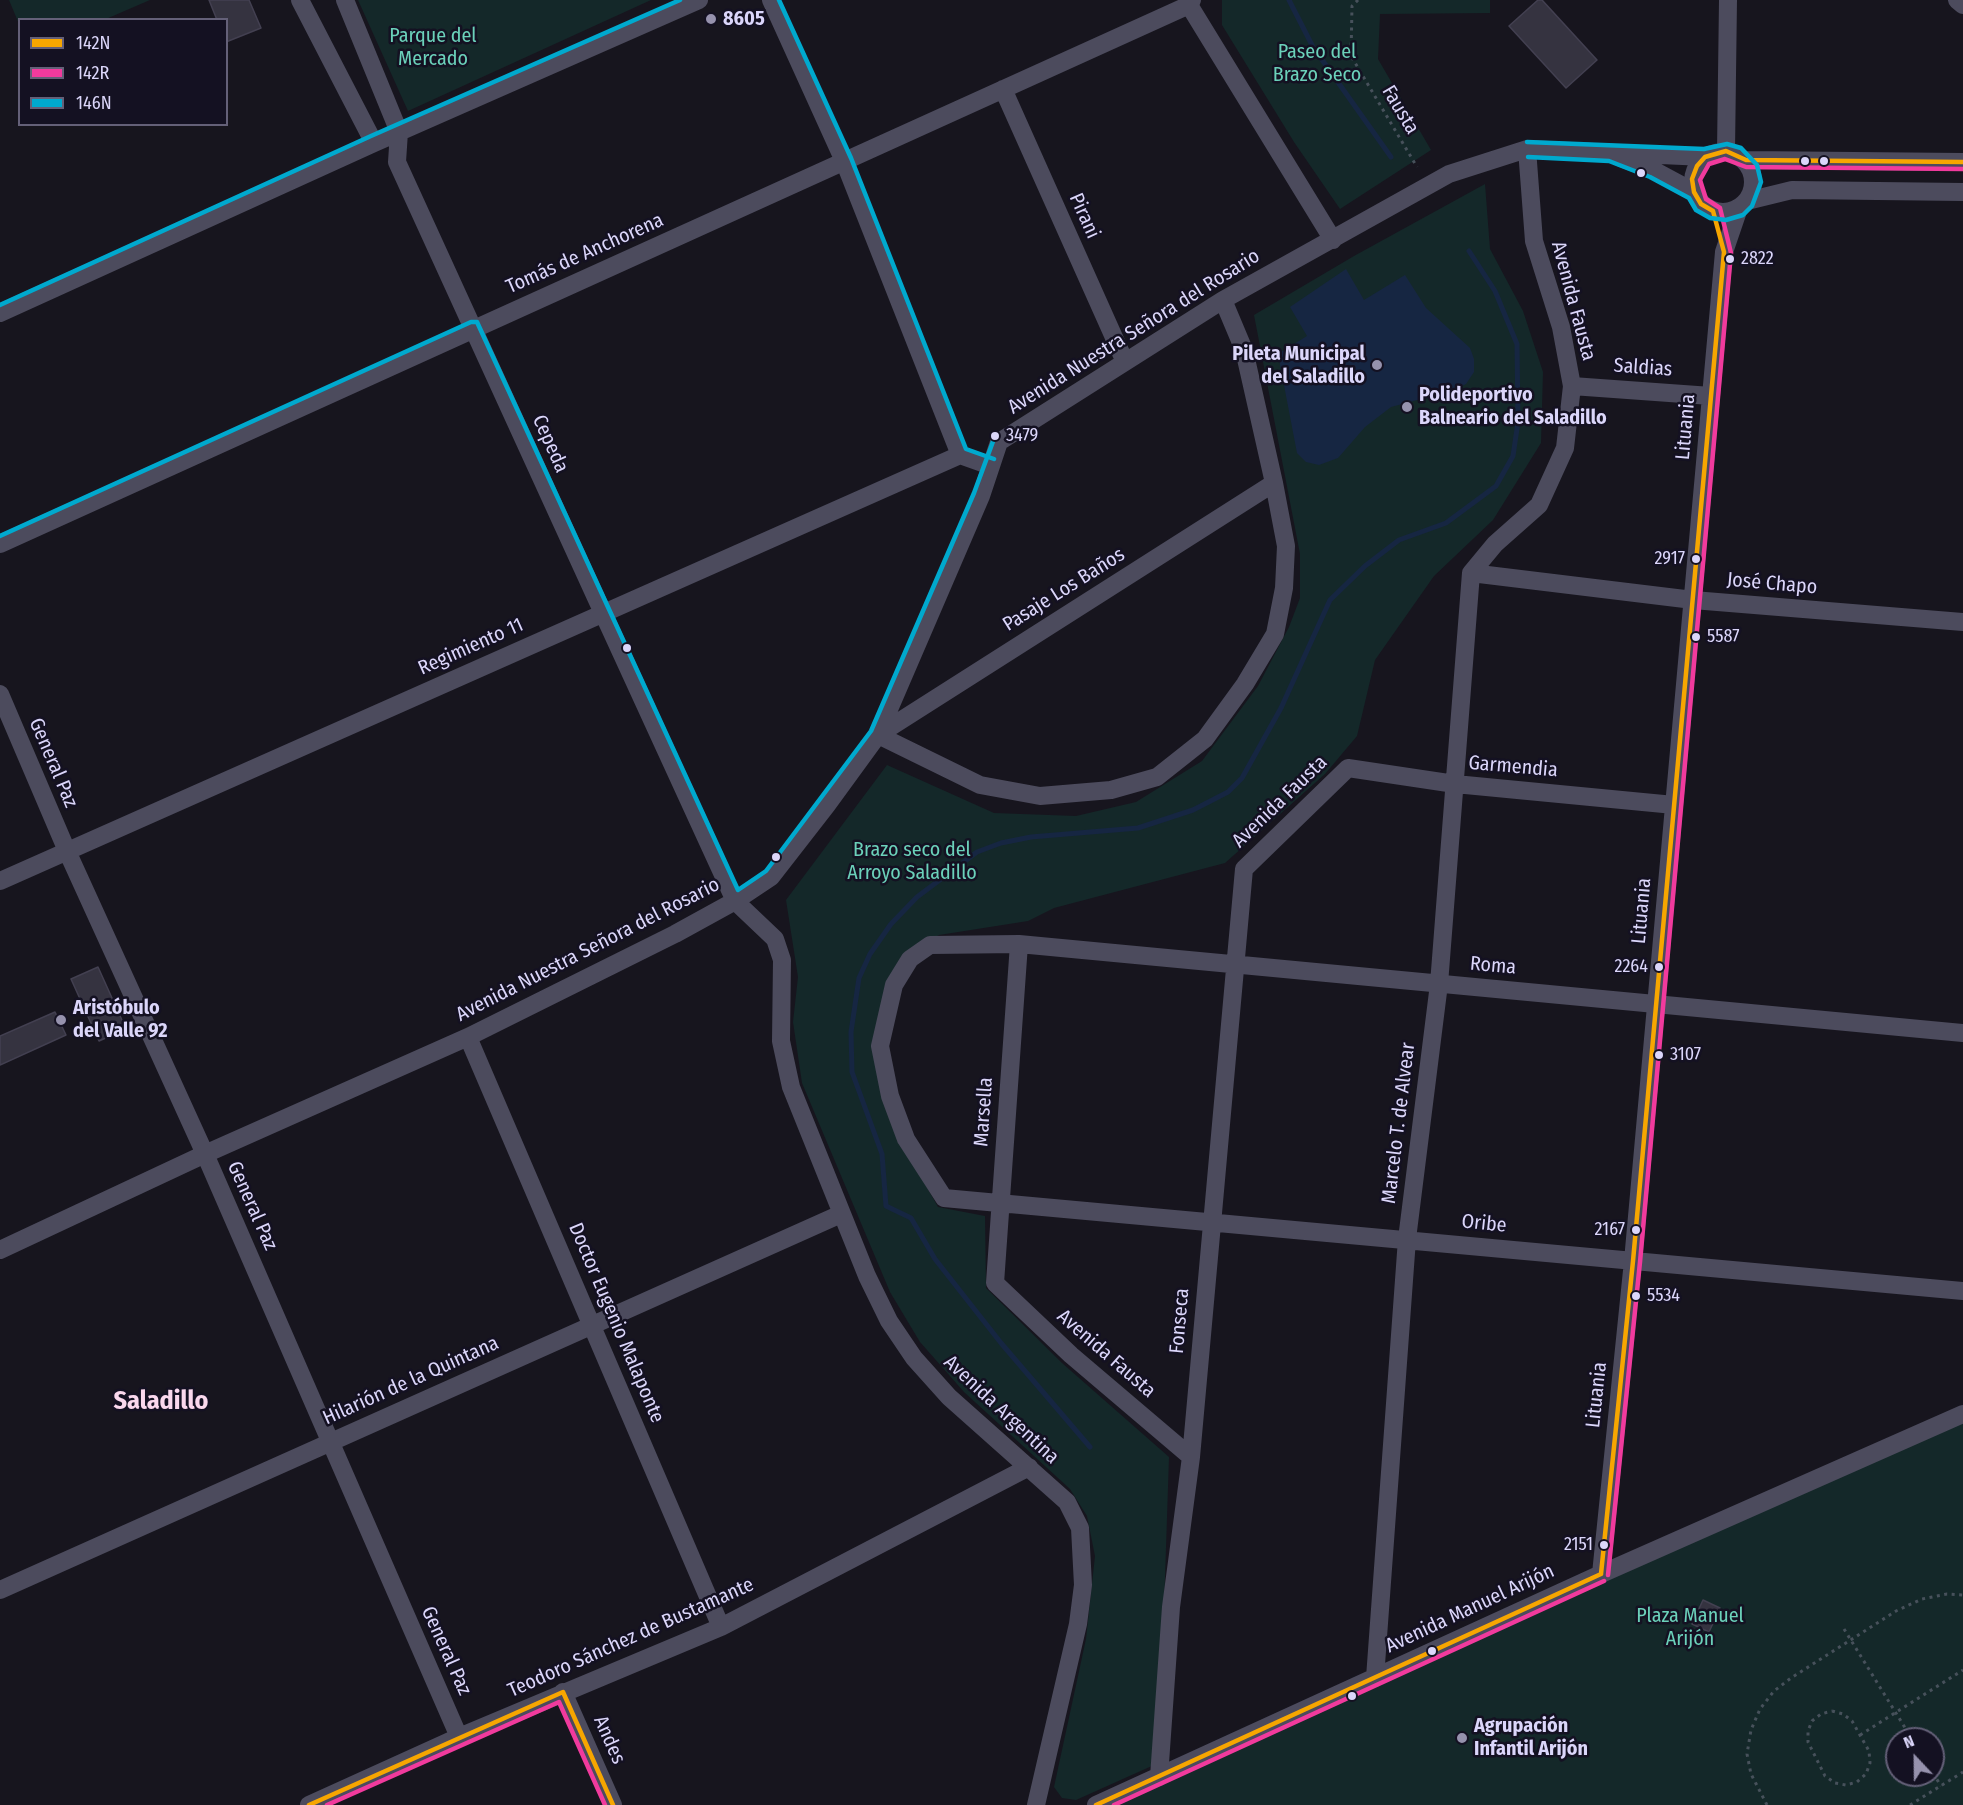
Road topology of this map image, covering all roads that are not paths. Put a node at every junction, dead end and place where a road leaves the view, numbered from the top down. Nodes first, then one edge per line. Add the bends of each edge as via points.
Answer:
1 (300, 0) edge
2 (345, 0) edge
3 (699, 0) edge
4 (771, 0) edge
5 (1728, 0) edge
6 (1957, 0) edge
7 (1190, 2) edge
8 (1963, 4) edge
9 (1003, 89) junction
10 (399, 132) junction
11 (374, 143) junction
12 (1527, 149) junction
13 (1726, 151) junction
14 (1611, 154) junction
15 (1705, 157) junction
16 (1746, 160) junction
17 (844, 161) junction
18 (1963, 162) edge
19 (1694, 192) junction
20 (1963, 192) edge
21 (1743, 205) junction
22 (1713, 211) junction
23 (1333, 240) junction
24 (1724, 252) junction
25 (1223, 300) junction
26 (0, 313) edge
27 (474, 329) junction
28 (1125, 362) junction
29 (1572, 386) junction
30 (1711, 396) junction
31 (960, 455) junction
32 (991, 466) junction
33 (1274, 483) junction
34 (0, 544) edge
35 (1471, 573) junction
36 (1693, 600) junction
37 (603, 613) junction
38 (1963, 622) edge
39 (0, 694) edge
40 (878, 735) junction
41 (1348, 768) joint
42 (1455, 784) junction
43 (1674, 805) junction
44 (67, 851) junction
45 (1244, 869) joint
46 (0, 881) edge
47 (735, 901) junction
48 (1018, 944) junction
49 (1235, 964) junction
50 (1439, 984) junction
51 (1656, 1004) junction
52 (1963, 1033) edge
53 (468, 1037) junction
54 (205, 1154) junction
55 (1000, 1204) junction
56 (842, 1214) junction
57 (1212, 1223) junction
58 (1407, 1239) junction
59 (0, 1250) edge
60 (1633, 1261) junction
61 (995, 1283) joint
62 (1963, 1291) edge
63 (592, 1325) junction
64 (1963, 1414) edge
65 (330, 1442) junction
66 (1191, 1457) junction
67 (1029, 1467) junction
68 (1601, 1574) junction
69 (0, 1590) edge
70 (722, 1626) junction
71 (1375, 1678) junction
72 (563, 1692) junction
73 (459, 1737) junction
74 (1159, 1777) junction
75 (309, 1805) edge
76 (613, 1805) edge
77 (1036, 1805) edge
78 (1096, 1805) edge

1 - 11 street
2 - 10 street, Cepeda
3 - 10 street
4 - 17 street
5 - 13 street
6 - 8 street
7 - 9 street, Tomás de Anchorena
7 - 23 street
9 - 17 street, Tomás de Anchorena
9 - 28 street, Pirani
10 - 11 street
10 - 27 street, Cepeda via 397,162
11 - 26 street
12 - 14 street, Avenida Nuestra Señora del Rosario
12 - 23 street, Avenida Nuestra Señora del Rosario via 1449,174
12 - 29 street, Avenida Fausta via 1534,242 1561,327
13 - 15 street
13 - 16 street
14 - 15 street, Avenida Nuestra Señora del Rosario
14 - 19 street, Avenida Nuestra Señora del Rosario
15 - 19 street via 1692,179
16 - 18 street
16 - 21 street via 1754,181
17 - 27 street, Tomás de Anchorena
17 - 31 street
19 - 22 street via 1701,204
20 - 21 street via 1792,190
21 - 22 street via 1727,213
21 - 24 street, Lituania
22 - 24 street, Lituania
23 - 25 street, Avenida Nuestra Señora del Rosario
24 - 30 street, Lituania
25 - 28 street, Avenida Nuestra Señora del Rosario
25 - 33 street via 1244,350
27 - 34 street, Tomás de Anchorena
27 - 37 street, Cepeda
28 - 32 street, Avenida Nuestra Señora del Rosario via 999,442
29 - 30 street, Saldias
29 - 35 street, Avenida Fausta via 1564,448 1539,505 1495,544
30 - 36 street, Lituania
31 - 32 street
31 - 37 street, Regimiento 11
32 - 40 street, Avenida Nuestra Señora del Rosario
33 - 40 street, Pasaje Los Baños
33 - 40 street via 1286,546 1284,588 1275,634 1205,739 1157,777 1111,790 1040,796 980,784
35 - 36 street, José Chapo
35 - 42 street, Marcelo T. de Alvear
36 - 38 street, José Chapo
36 - 43 street, Lituania
37 - 44 street, Regimiento 11
37 - 47 street, Cepeda
39 - 44 street, General Paz
40 - 47 street, Avenida Nuestra Señora del Rosario via 771,877
41 - 42 street, Garmendia
41 - 45 street, Avenida Fausta
42 - 43 street, Garmendia
42 - 50 street, Marcelo T. de Alvear
43 - 51 street, Lituania
44 - 46 street, Regimiento 11
44 - 54 street, General Paz
45 - 49 street, Fonseca
47 - 53 street, Avenida Nuestra Señora del Rosario
47 - 56 street, Avenida Argentina via 775,939 782,960 781,1041 791,1087
48 - 49 street, Roma
48 - 55 street, Marsella
48 - 55 street via 930,945 910,959 894,985 880,1046 890,1096 906,1139 944,1198
49 - 50 street, Roma
49 - 57 street, Fonseca
50 - 51 street, Roma
50 - 58 street, Marcelo T. de Alvear
51 - 52 street, Roma
51 - 60 street, Lituania
53 - 54 street, Avenida Nuestra Señora del Rosario
53 - 63 street, Doctor Eugenio Malaponte
54 - 59 street, Avenida Nuestra Señora del Rosario
54 - 65 street, General Paz
55 - 57 street, Oribe
55 - 61 street, Marsella
56 - 63 street, Hilarión de la Quintana
56 - 67 street, Avenida Argentina via 889,1321 914,1358 949,1397
57 - 58 street, Oribe
57 - 66 street, Fonseca
58 - 60 street, Oribe
58 - 71 street, Marcelo T. de Alvear
60 - 62 street, Oribe
60 - 68 street, Lituania
61 - 66 street, Avenida Fausta via 1071,1355
63 - 65 street, Hilarión de la Quintana
63 - 70 street, Doctor Eugenio Malaponte
64 - 68 street, Avenida Manuel Arijón
65 - 69 street, Hilarión de la Quintana
65 - 73 street, General Paz
66 - 74 street, Fonseca via 1171,1607
67 - 70 street, Teodoro Sánchez de Bustamante
67 - 77 street, Avenida Argentina via 1067,1502 1080,1528 1083,1554 1078,1624
68 - 71 street, Avenida Manuel Arijón
70 - 72 street, Teodoro Sánchez de Bustamante
71 - 74 street, Avenida Manuel Arijón
72 - 73 street, Teodoro Sánchez de Bustamante
72 - 76 street, Andes
73 - 75 street, Teodoro Sánchez de Bustamante
74 - 78 street, Avenida Manuel Arijón

